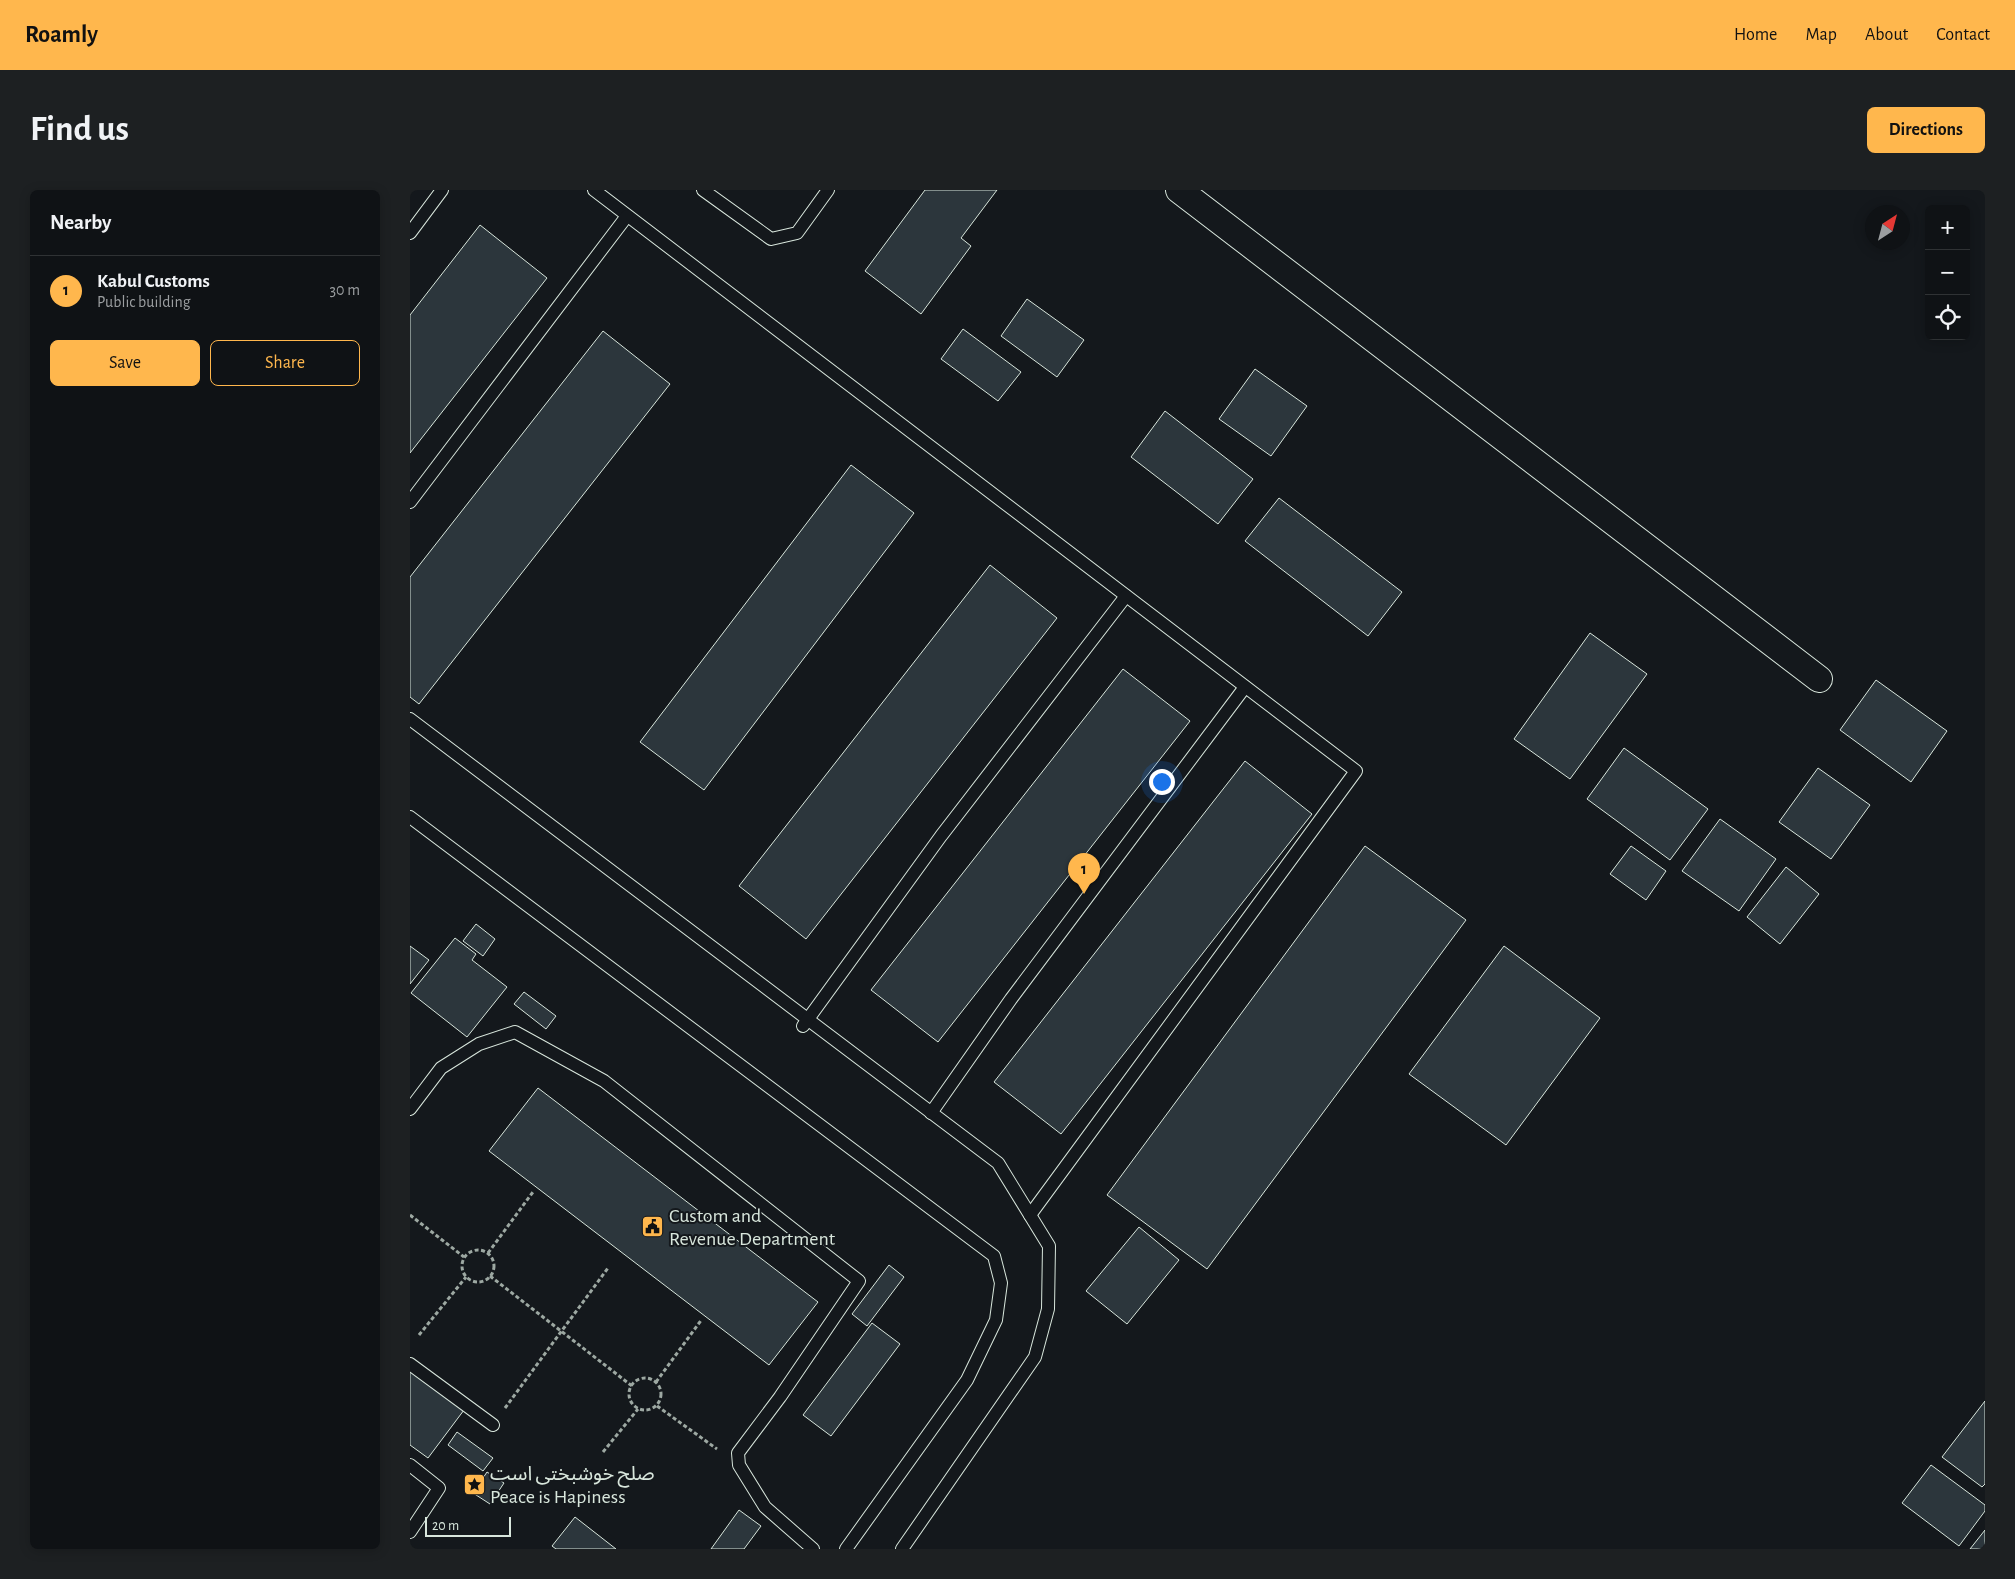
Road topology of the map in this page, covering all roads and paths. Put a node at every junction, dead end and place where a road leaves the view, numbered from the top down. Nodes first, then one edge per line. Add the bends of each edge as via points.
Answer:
1 (442, 190) edge
2 (594, 190) edge
3 (702, 190) edge
4 (828, 190) edge
5 (1179, 190) edge
6 (627, 216) junction
7 (410, 233) edge
8 (410, 502) edge
9 (1126, 596) junction
10 (1819, 679) dead end
11 (1245, 687) junction
12 (410, 719) edge
13 (410, 817) edge
14 (805, 1023) junction
15 (410, 1109) edge
16 (931, 1112) junction
17 (533, 1192) dead end
18 (1030, 1215) junction
19 (410, 1216) edge
20 (488, 1253) junction
21 (464, 1257) junction
22 (608, 1268) dead end
23 (490, 1276) junction
24 (466, 1277) junction
25 (702, 1319) dead end
26 (561, 1332) junction
27 (419, 1335) dead end
28 (410, 1364) edge
29 (656, 1382) junction
30 (632, 1386) junction
31 (657, 1406) junction
32 (638, 1409) junction
33 (493, 1425) joint
34 (603, 1452) dead end
35 (739, 1465) junction
36 (410, 1466) edge
37 (410, 1532) edge
38 (813, 1549) edge
39 (846, 1549) edge
40 (902, 1549) edge

1 - 7 lane
2 - 6 lane
3 - 4 lane via 771,239 796,233
5 - 10 street
6 - 8 lane
6 - 9 lane
9 - 11 lane
9 - 14 lane via 941,836
11 - 16 lane via 1011,999
11 - 18 lane via 1356,771
12 - 14 lane
13 - 39 lane via 994,1256 1000,1283 996,1320 967,1380
14 - 16 lane
15 - 35 lane via 441,1068 479,1044 515,1032 604,1081 859,1281 738,1453
16 - 18 lane via 998,1163
17 - 20 path
18 - 40 lane via 1049,1246 1048,1309 1035,1357
19 - 21 path
20 - 21 path via 478,1249
20 - 23 path via 494,1268
21 - 24 path via 461,1268
22 - 26 path
23 - 24 path via 474,1282
23 - 26 path
24 - 27 path
25 - 29 path
26 - 30 path
26 - 33 path
28 - 33 lane
29 - 30 path via 646,1378
29 - 31 path via 662,1391
30 - 32 path via 629,1396
31 - 32 path via 648,1410
31 - 35 path
32 - 34 path
35 - 38 lane via 765,1507
36 - 37 lane via 439,1488

